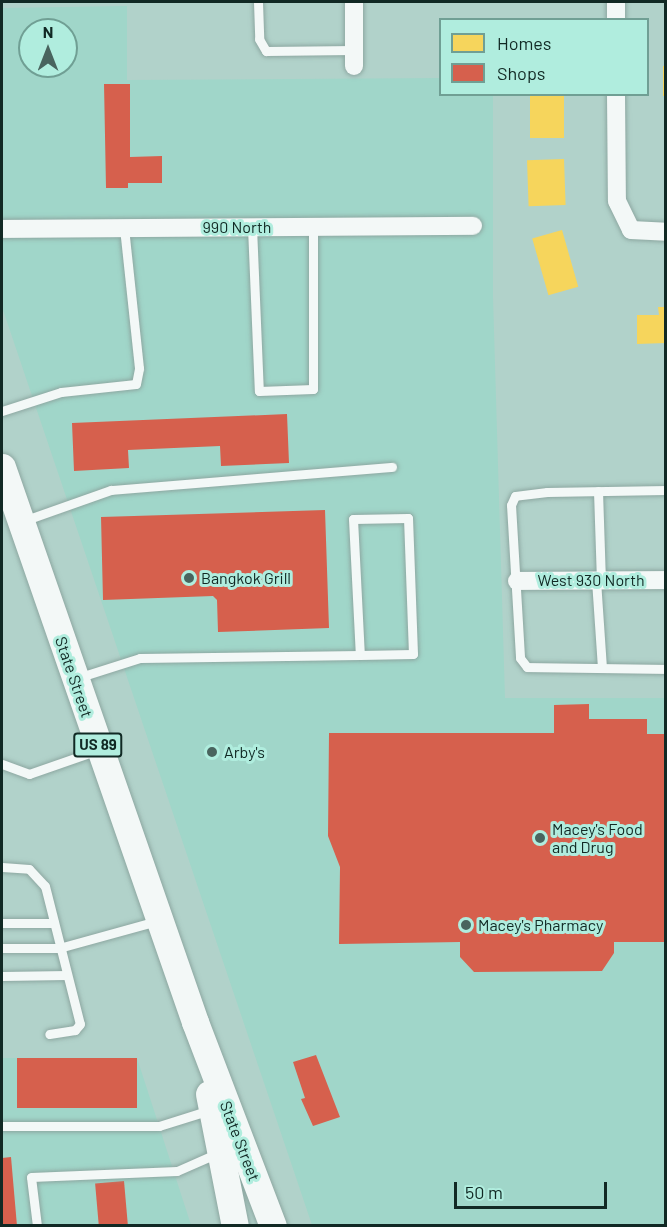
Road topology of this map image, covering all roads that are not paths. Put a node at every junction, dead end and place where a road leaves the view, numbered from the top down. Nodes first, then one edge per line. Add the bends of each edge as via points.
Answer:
1 (258, 2) edge
2 (354, 2) edge
3 (616, 2) edge
4 (616, 18) edge
5 (354, 58) joint
6 (616, 96) edge
7 (473, 226) dead end
8 (252, 227) junction
9 (313, 227) junction
10 (124, 228) junction
11 (2, 230) edge
12 (666, 232) edge
13 (2, 411) edge
14 (2, 467) edge
15 (392, 467) dead end
16 (666, 490) edge
17 (598, 491) junction
18 (11, 506) edge
19 (517, 580) junction
20 (598, 580) junction
21 (666, 580) edge
22 (360, 655) junction
23 (602, 668) junction
24 (666, 669) edge
25 (75, 679) junction
26 (99, 750) junction
27 (2, 764) edge
28 (2, 867) edge
29 (159, 921) junction
30 (2, 922) edge
31 (54, 923) junction
32 (2, 948) edge
33 (59, 948) junction
34 (67, 975) junction
35 (2, 976) edge
36 (195, 1022) junction
37 (49, 1034) dead end
38 (212, 1110) junction
39 (2, 1126) edge
40 (220, 1152) junction
41 (37, 1226) edge
42 (235, 1226) edge
43 (273, 1226) edge

1 - 5 lane via 260,39 266,51
2 - 5 street
3 - 4 street
6 - 12 street via 617,201 631,230
7 - 9 street, 990 North
8 - 9 street, 990 North
8 - 9 lane via 259,391 313,389
8 - 10 street, 990 North
10 - 11 street, 990 North
10 - 13 lane via 139,368 136,384 61,392
14 - 18 main road, State Street / US 89
15 - 18 lane via 111,490
16 - 17 lane
17 - 19 lane via 515,496 511,504
17 - 20 lane
18 - 25 main road, State Street / US 89
19 - 20 street, West 930 North
19 - 23 lane via 520,658 527,667
20 - 21 street, West 930 North
20 - 23 lane
22 - 22 lane via 413,654 408,518 353,519
22 - 25 lane via 141,658
23 - 24 lane
25 - 26 main road, State Street / US 89
26 - 27 lane via 29,774
26 - 29 main road, State Street / US 89
28 - 31 lane via 29,869 37,877 45,886
29 - 33 lane
29 - 36 main road, State Street / US 89
30 - 31 lane
31 - 33 lane
32 - 33 lane
33 - 34 lane
34 - 35 lane
34 - 37 lane via 80,1024 75,1030
36 - 38 main road, State Street / US 89
36 - 43 main road, State Street / US 89
38 - 39 lane via 159,1126
38 - 40 main road, State Street / US 89
40 - 41 lane via 177,1171 31,1177
40 - 42 main road, State Street / US 89

